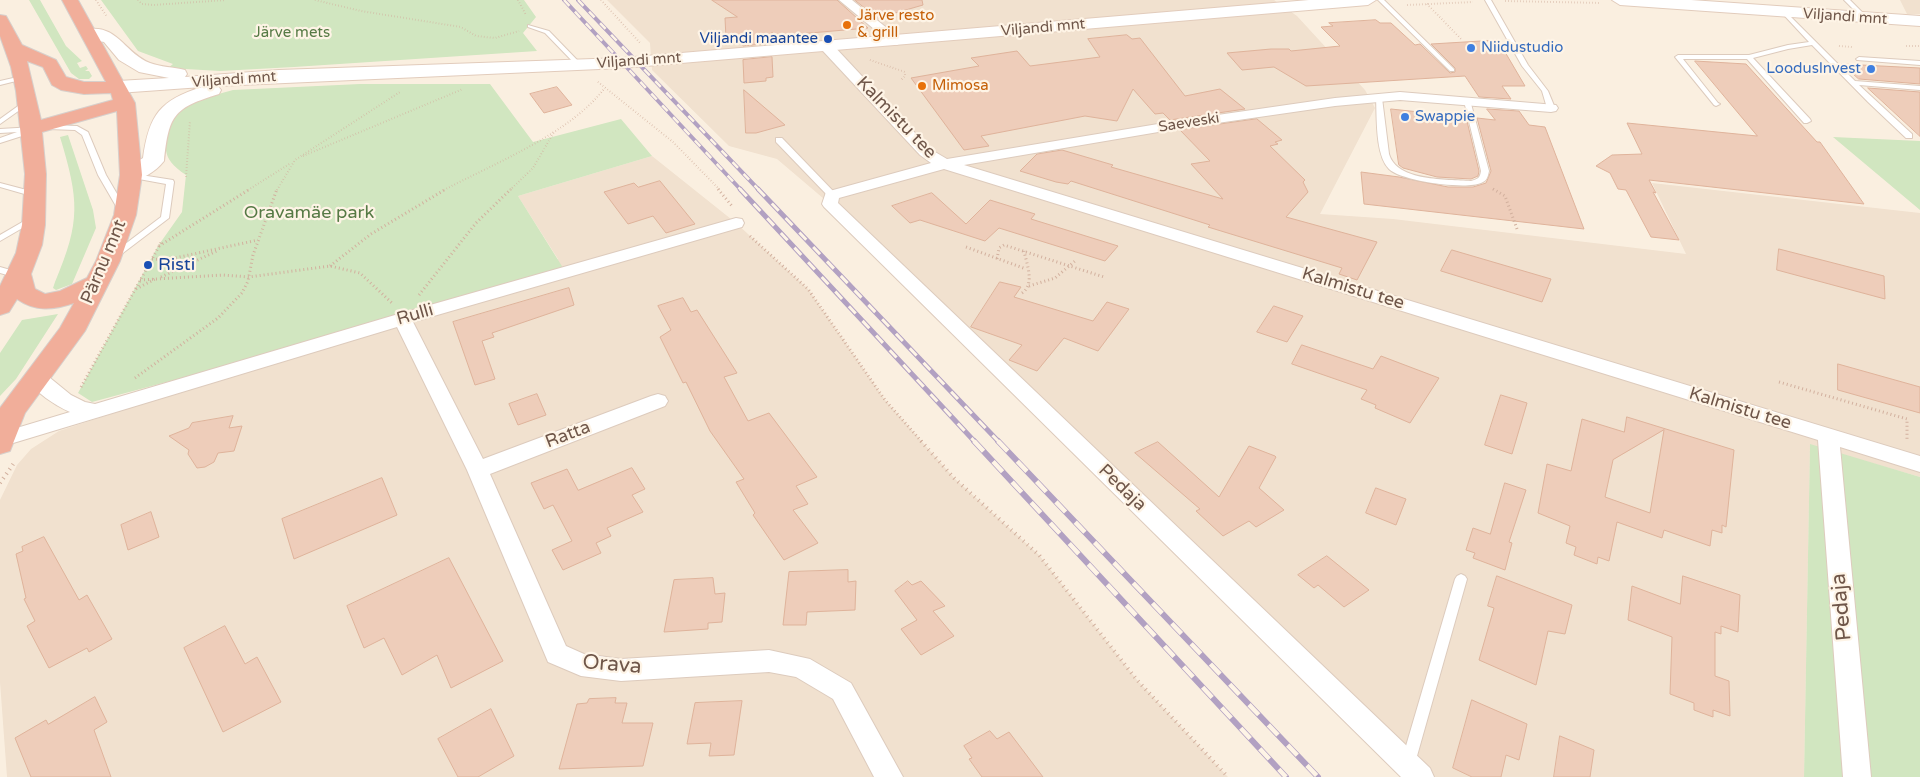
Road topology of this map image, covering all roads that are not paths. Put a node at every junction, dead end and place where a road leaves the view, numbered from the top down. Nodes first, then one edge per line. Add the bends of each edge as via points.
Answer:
1 (70, 0) edge
2 (845, 0) edge
3 (1368, 0) edge
4 (1381, 0) edge
5 (1488, 0) edge
6 (1620, 0) edge
7 (1861, 0) edge
8 (1849, 2) edge
9 (1784, 12) junction
10 (1865, 18) junction
11 (0, 20) edge
12 (1920, 22) edge
13 (530, 26) road end
14 (90, 34) junction
15 (897, 41) junction
16 (1814, 43) junction
17 (14, 48) junction
18 (832, 53) junction
19 (1749, 57) junction
20 (1859, 59) dead end
21 (1920, 63) edge
22 (579, 65) junction
23 (1452, 70) dead end
24 (280, 76) junction
25 (22, 78) junction
26 (0, 83) edge
27 (1853, 83) junction
28 (1920, 88) edge
29 (121, 95) junction
30 (1379, 98) junction
31 (27, 102) junction
32 (1468, 102) junction
33 (1716, 104) dead end
34 (1551, 108) joint
35 (1807, 121) dead end
36 (0, 122) edge
37 (32, 129) junction
38 (0, 131) edge
39 (1909, 136) dead end
40 (779, 140) dead end
41 (0, 141) edge
42 (944, 164) junction
43 (131, 175) junction
44 (0, 184) edge
45 (37, 195) junction
46 (832, 196) junction
47 (125, 215) junction
48 (35, 218) junction
49 (736, 222) road end
50 (0, 238) edge
51 (103, 272) junction
52 (9, 273) edge
53 (0, 307) edge
54 (402, 319) junction
55 (37, 378) junction
56 (658, 401) dead end
57 (95, 411) junction
58 (5, 435) edge
59 (1828, 436) junction
60 (1914, 463) edge
61 (478, 470) junction
62 (1462, 580) dead end
63 (1414, 771) edge
64 (889, 777) edge
65 (1857, 777) edge

1 - 14 highway, Pärnu mnt
2 - 15 street
3 - 15 main road, Viljandi mnt
4 - 23 lane
5 - 34 lane via 1525,66 1545,91
6 - 9 main road, Viljandi mnt
7 - 8 lane
8 - 10 lane
9 - 10 main road, Viljandi mnt
9 - 16 lane
10 - 12 main road, Viljandi mnt
11 - 17 highway
13 - 22 lane via 547,32
14 - 24 main road via 110,38 125,56 154,71 192,76
14 - 29 highway, Pärnu mnt
15 - 18 main road, Viljandi mnt
16 - 19 lane via 1788,46
16 - 27 lane
17 - 25 highway
17 - 29 highway via 50,64 59,81 68,86
18 - 22 main road, Viljandi mnt
18 - 42 street, Kalmistu tee via 925,152
19 - 33 lane via 1678,57
19 - 35 lane
20 - 21 lane
22 - 24 main road, Viljandi mnt
24 - 29 main road, Viljandi mnt
24 - 43 main road via 219,88 181,100 160,118 153,161
25 - 26 lane
25 - 31 highway
27 - 28 lane
27 - 39 lane
29 - 37 highway
29 - 43 highway, Pärnu mnt via 128,117
30 - 32 street, Saeveski via 1400,96
30 - 32 lane via 1388,162 1396,172 1471,183 1480,181 1484,171
30 - 42 street, Saeveski via 1176,125
31 - 36 lane
31 - 37 highway
32 - 34 street, Saeveski
37 - 38 lane
37 - 41 lane
37 - 45 highway
37 - 47 lane via 62,126 77,128 85,134
40 - 46 lane
42 - 46 street, Saeveski
42 - 59 street, Kalmistu tee
43 - 47 highway, Pärnu mnt
43 - 51 lane via 170,182 165,218
44 - 45 lane
45 - 48 highway
46 - 63 street, Pedaja via 830,204
47 - 51 highway, Pärnu mnt
48 - 50 lane
48 - 52 highway via 30,245
49 - 54 street, Rulli
51 - 52 highway via 72,295 37,301 24,293
51 - 55 highway, Pärnu mnt via 72,331
52 - 53 highway
54 - 57 street, Rulli
54 - 61 street, Orava
55 - 57 street via 66,403
55 - 58 highway, Pärnu mnt
56 - 61 street, Ratta
57 - 58 street, Rulli
59 - 60 street, Kalmistu tee
59 - 65 street, Pedaja
61 - 64 street, Orava via 557,654 581,666 621,670 768,661 800,667 842,692
62 - 63 lane

